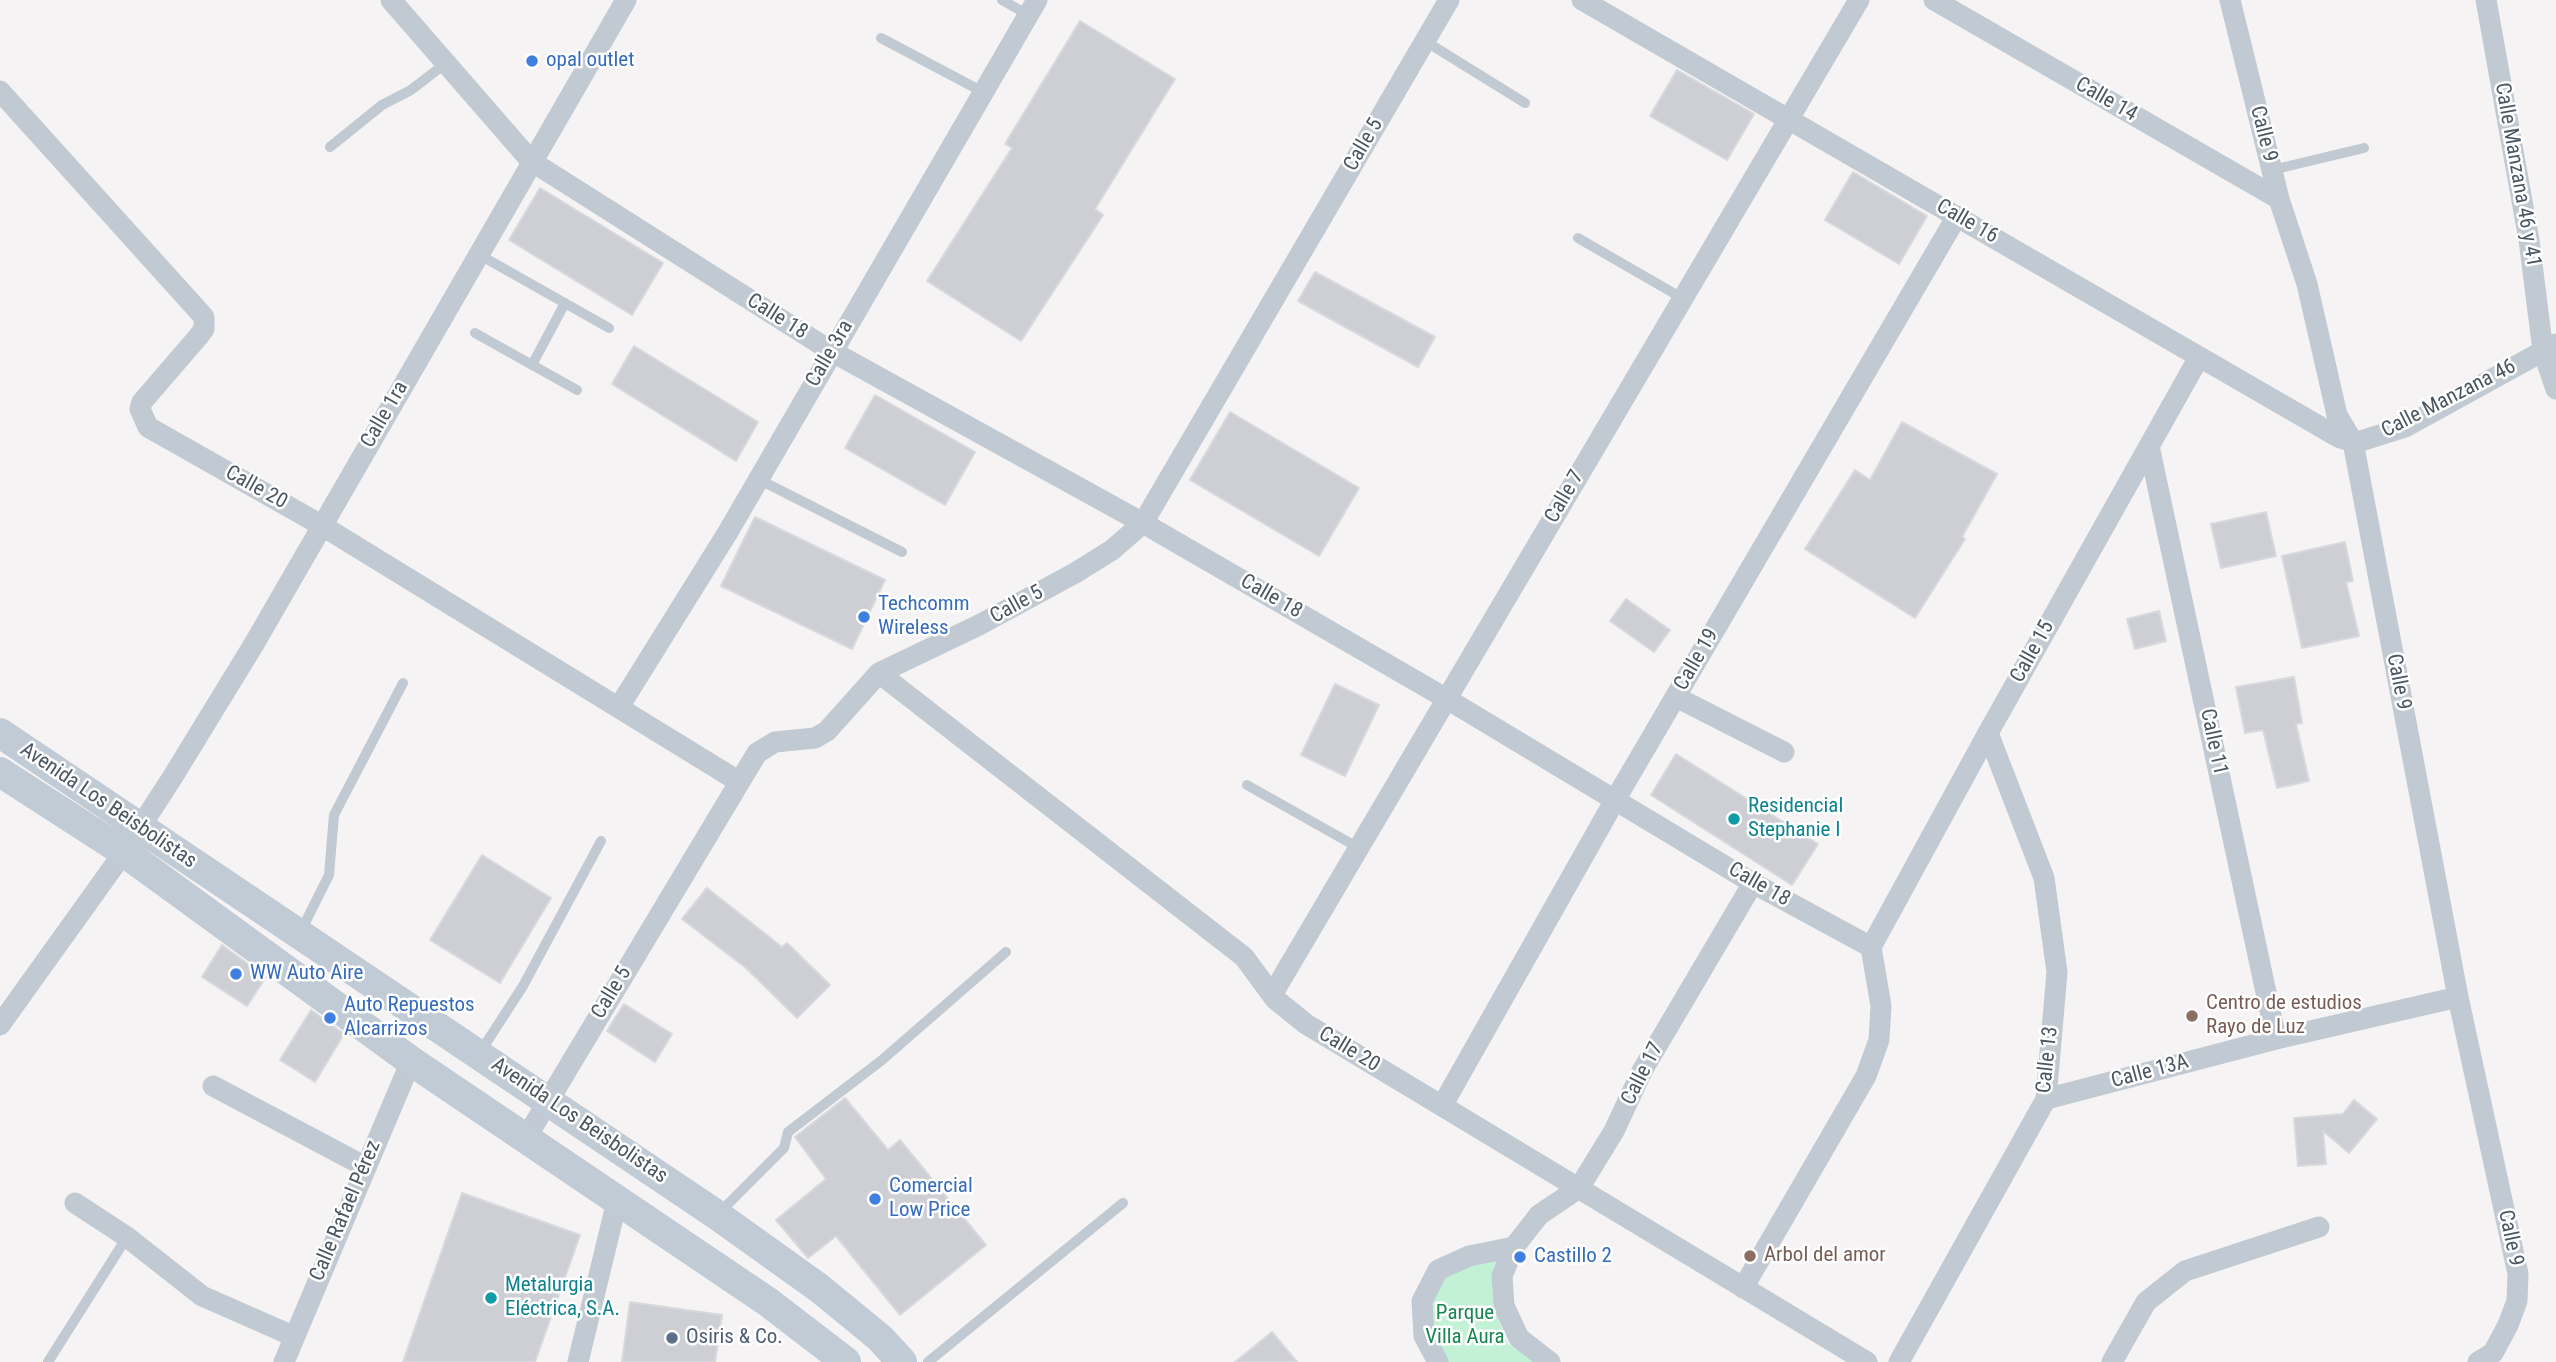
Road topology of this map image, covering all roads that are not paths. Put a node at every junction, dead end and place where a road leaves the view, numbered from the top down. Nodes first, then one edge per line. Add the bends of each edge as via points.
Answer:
1 (391, 0) edge
2 (626, 0) edge
3 (1002, 0) edge
4 (1449, 0) edge
5 (1582, 0) edge
6 (1859, 0) edge
7 (1934, 0) edge
8 (2230, 0) edge
9 (2486, 0) edge
10 (1033, 8) edge
11 (881, 38) dead end
12 (1425, 41) junction
13 (446, 63) junction
14 (0, 91) edge
15 (983, 92) junction
16 (1525, 103) dead end
17 (1786, 120) junction
18 (330, 147) dead end
19 (2364, 148) dead end
20 (531, 161) junction
21 (2272, 170) junction
22 (2279, 199) junction
23 (1956, 216) junction
24 (1578, 238) dead end
25 (478, 254) junction
26 (1682, 298) junction
27 (565, 303) junction
28 (609, 328) dead end
29 (475, 333) dead end
30 (2550, 347) edge
31 (831, 351) junction
32 (2198, 359) junction
33 (532, 365) junction
34 (2556, 389) edge
35 (577, 390) dead end
36 (2353, 442) junction
37 (2149, 446) junction
38 (758, 479) junction
39 (1143, 523) junction
40 (321, 525) junction
41 (902, 552) dead end
42 (879, 673) junction
43 (403, 683) dead end
44 (1676, 697) junction
45 (1447, 699) junction
46 (619, 707) junction
47 (0, 733) edge
48 (1988, 733) junction
49 (1784, 752) dead end
50 (0, 772) edge
51 (738, 781) junction
52 (1247, 785) dead end
53 (1615, 800) junction
54 (132, 840) junction
55 (601, 841) dead end
56 (1359, 848) junction
57 (1753, 883) junction
58 (299, 934) junction
59 (1871, 947) junction
60 (1006, 952) dead end
61 (1272, 995) junction
62 (2458, 997) junction
63 (0, 1025) edge
64 (2276, 1039) junction
65 (479, 1054) junction
66 (411, 1061) junction
67 (213, 1086) dead end
68 (549, 1099) junction
69 (2046, 1099) junction
70 (1442, 1106) junction
71 (526, 1138) junction
72 (364, 1166) junction
73 (1579, 1188) junction
74 (617, 1201) junction
75 (75, 1203) dead end
76 (1123, 1203) dead end
77 (717, 1215) junction
78 (2319, 1227) dead end
79 (127, 1237) junction
80 (1514, 1247) junction
81 (1743, 1288) junction
82 (293, 1336) junction
83 (48, 1362) edge
84 (284, 1362) edge
85 (578, 1362) edge
86 (846, 1362) edge
87 (902, 1362) edge
88 (928, 1362) edge
89 (1438, 1362) edge
90 (1550, 1362) edge
91 (1867, 1362) edge
92 (1899, 1362) edge
93 (2112, 1362) edge
94 (2478, 1362) edge

1 - 13 street, Calle 18
2 - 20 street, Calle 1ra
3 - 10 lane
4 - 12 street, Calle 5
5 - 17 street, Calle 16
6 - 17 street, Calle 7
7 - 22 street, Calle 14
8 - 21 street, Calle 9
9 - 30 street, Calle Manzana 46 y 41
10 - 15 street, Calle 3ra
11 - 15 lane
12 - 16 lane
12 - 39 street, Calle 5
13 - 18 lane via 382,105
13 - 20 street, Calle 18
14 - 40 street, Calle 20 via 204,317 204,329 142,402 140,409 148,428
15 - 31 street, Calle 3ra
17 - 23 street, Calle 16
17 - 26 street, Calle 7
19 - 21 lane
20 - 25 street, Calle 1ra
20 - 31 street, Calle 18
21 - 22 street, Calle 9
22 - 36 street, Calle 9 via 2306,284 2337,415
23 - 32 street, Calle 16
23 - 44 street, Calle 19
24 - 26 lane
25 - 27 lane
25 - 40 street, Calle 1ra
26 - 45 street, Calle 7
27 - 28 lane
27 - 33 lane
29 - 33 lane
30 - 34 street, Calle Manzana 46 y 41
30 - 36 street, Calle Manzana 46 via 2405,427
31 - 38 street, Calle 3ra
31 - 39 street, Calle 18
32 - 36 street, Calle 16
32 - 37 street, Calle 15
33 - 35 lane
36 - 62 street, Calle 9
37 - 48 street, Calle 15
37 - 64 street, Calle 11
38 - 41 lane
38 - 46 street, Calle 3ra
39 - 42 street, Calle 5 via 1075,573
39 - 45 street, Calle 18
40 - 46 street, Calle 20
40 - 54 street, Calle 1ra
42 - 51 street, Calle 5 via 827,731 815,738 764,747
42 - 61 street, Calle 20 via 1244,957
43 - 58 lane via 334,815 329,875
44 - 49 street
44 - 53 street, Calle 19
45 - 53 street, Calle 18
45 - 56 street, Calle 7
46 - 51 street, Calle 20
47 - 54 main road, Avenida Los Beisbolistas
48 - 59 street, Calle 15
48 - 69 street, Calle 13 via 2044,878 2057,972
50 - 54 main road, Avenida Los Beisbolistas
51 - 68 street, Calle 5
52 - 56 lane
53 - 57 street, Calle 18
53 - 70 street, Calle 19
54 - 58 main road, Avenida Los Beisbolistas
54 - 63 street, Calle 1ra
54 - 66 main road, Avenida Los Beisbolistas
55 - 65 lane via 523,986
56 - 61 street, Calle 7
57 - 59 street, Calle 18
57 - 73 street, Calle 17
58 - 65 main road, Avenida Los Beisbolistas
59 - 81 street via 1881,1006 1879,1040 1866,1076
60 - 77 lane via 882,1060 789,1132 784,1149
61 - 70 street, Calle 20 via 1306,1024
62 - 64 street, Calle 13A
62 - 94 street, Calle 9 via 2518,1275 2517,1301 2508,1325 2493,1353
64 - 69 street, Calle 13A
65 - 68 main road, Avenida Los Beisbolistas
66 - 71 main road, Avenida Los Beisbolistas
66 - 72 street, Calle Rafael Pérez
67 - 72 street
68 - 71 street, Calle 5
68 - 77 main road, Avenida Los Beisbolistas
69 - 92 street, Calle 13
70 - 73 street, Calle 20
71 - 74 main road, Avenida Los Beisbolistas
72 - 82 street, Calle Rafael Pérez
73 - 80 street, Calle 17 via 1539,1215
73 - 81 street, Calle 20
74 - 85 street
74 - 86 main road, Avenida Los Beisbolistas via 768,1301
75 - 79 street
76 - 88 lane
77 - 87 main road, Avenida Los Beisbolistas via 819,1288
78 - 93 street via 2185,1271 2146,1302
79 - 82 street via 202,1296
79 - 83 lane
80 - 89 street via 1469,1256 1438,1270 1422,1301 1424,1336
80 - 90 street, Calle 17 via 1502,1276 1504,1306 1519,1338
81 - 91 street, Calle 20
82 - 84 street, Calle Rafael Pérez

